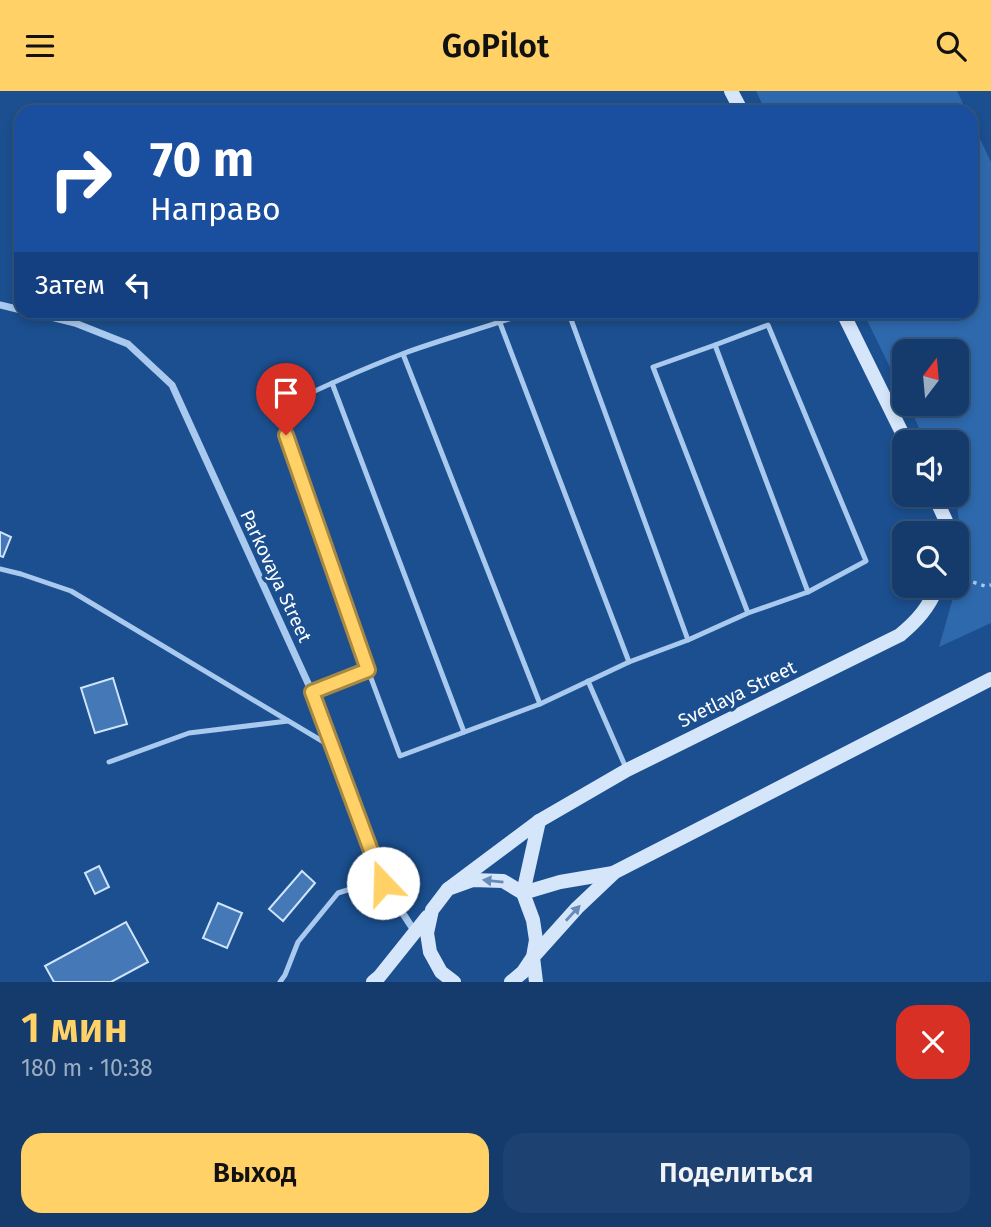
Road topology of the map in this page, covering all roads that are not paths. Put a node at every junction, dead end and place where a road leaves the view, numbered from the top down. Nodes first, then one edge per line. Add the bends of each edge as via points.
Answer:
1 (59, 319) edge
2 (511, 319) edge
3 (571, 319) edge
4 (846, 319) edge
5 (500, 323) junction
6 (715, 345) junction
7 (403, 353) junction
8 (332, 383) junction
9 (901, 430) edge
10 (0, 569) edge
11 (808, 592) junction
12 (932, 598) edge
13 (748, 613) junction
14 (688, 640) junction
15 (629, 662) junction
16 (368, 670) junction
17 (991, 679) edge
18 (588, 681) junction
19 (312, 692) junction
20 (540, 704) junction
21 (288, 721) junction
22 (464, 732) junction
23 (332, 748) junction
24 (109, 762) dead end
25 (627, 770) junction
26 (539, 821) junction
27 (615, 872) junction
28 (383, 883) junction
29 (448, 889) junction
30 (523, 893) junction
31 (432, 911) junction
32 (416, 933) junction
33 (533, 957) junction
34 (280, 982) edge
35 (373, 982) edge
36 (454, 982) edge
37 (511, 982) edge
38 (536, 982) edge

1 - 19 street, Parkovaya Street via 128,344 172,385
2 - 5 lane
3 - 14 lane
4 - 9 main road
5 - 7 lane
5 - 15 lane
6 - 11 lane
6 - 11 lane via 768,325 866,561
6 - 13 lane via 653,367
7 - 8 lane
7 - 20 lane
8 - 16 lane via 277,409
8 - 22 lane
10 - 21 lane via 71,591
11 - 13 lane
12 - 25 main road, Svetlaya Street via 900,635
13 - 14 lane
14 - 15 lane
15 - 18 lane
16 - 19 lane
16 - 22 lane via 400,756
17 - 27 main road
18 - 20 lane
18 - 25 lane
19 - 23 street, Parkovaya Street
20 - 22 lane
21 - 23 lane
21 - 24 lane via 189,733
23 - 28 street, Parkovaya Street
25 - 26 main road, Svetlaya Street
26 - 29 main road, Svetlaya Street
26 - 30 main road
27 - 30 main road
33 -> 27 main road
28 - 32 street, Parkovaya Street
28 - 34 lane via 338,893 298,942
30 -> 29 main road via 503,881 473,880
29 - 31 main road, Svetlaya Street
30 - 33 main road via 533,920
31 - 32 main road, Svetlaya Street
31 - 36 main road via 427,933 430,953 441,972
32 - 35 main road, Svetlaya Street
33 - 37 main road
33 - 38 main road

